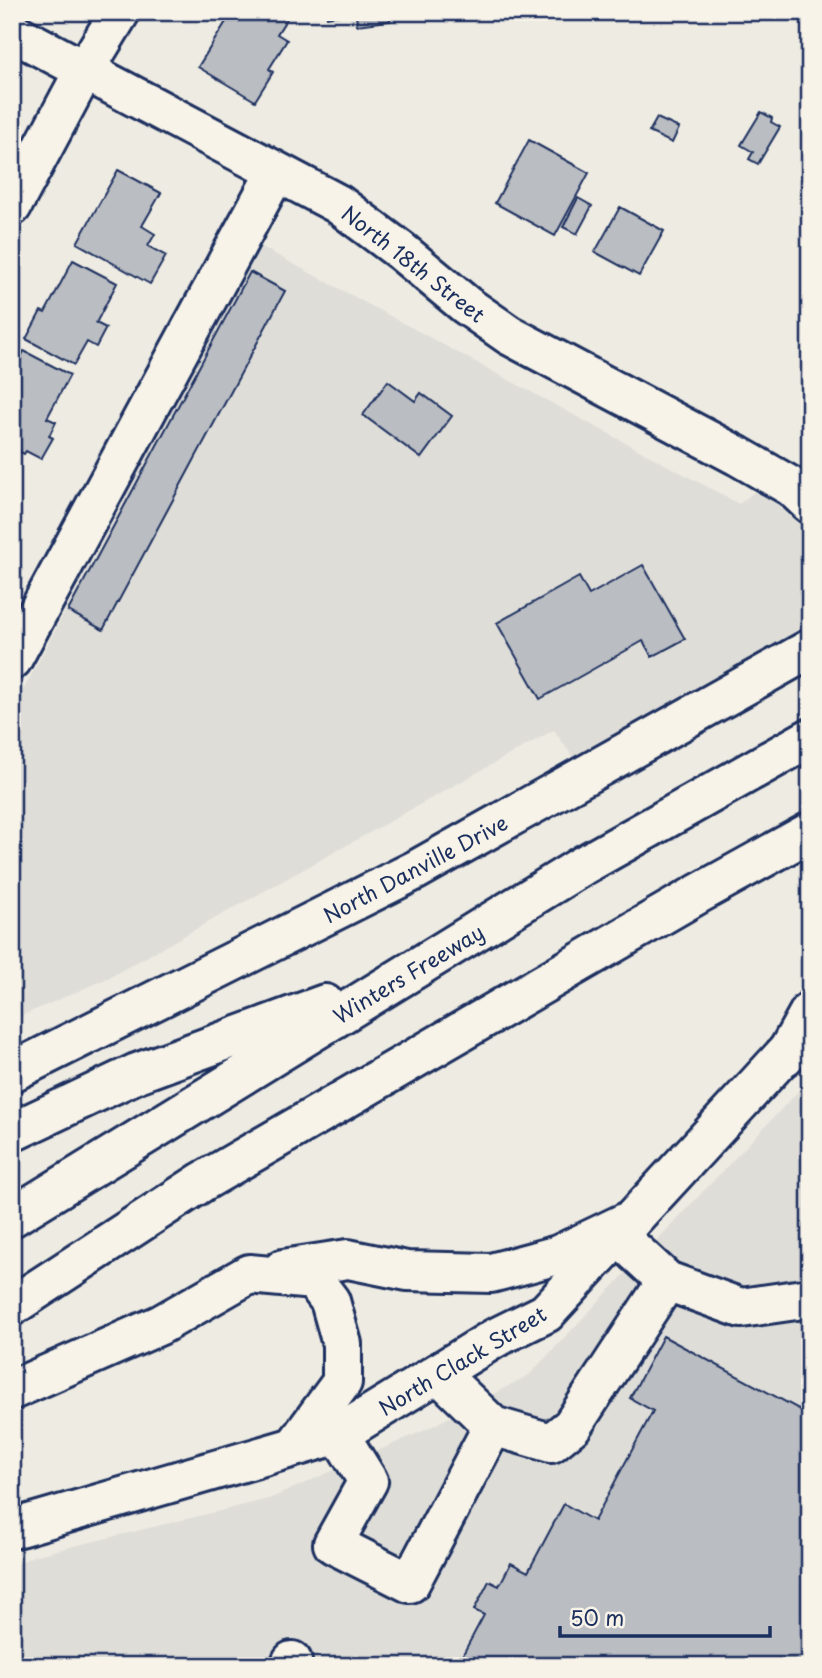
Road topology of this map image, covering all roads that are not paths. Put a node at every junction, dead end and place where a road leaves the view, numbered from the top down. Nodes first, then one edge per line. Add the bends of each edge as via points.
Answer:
1 (120, 12) edge
2 (12, 32) edge
3 (84, 71) junction
4 (276, 172) junction
5 (12, 206) edge
6 (810, 504) edge
7 (810, 649) edge
8 (12, 660) edge
9 (810, 738) edge
10 (810, 832) edge
11 (405, 974) junction
12 (810, 1011) edge
13 (810, 1027) edge
14 (797, 1060) edge
15 (12, 1073) edge
16 (12, 1132) edge
17 (12, 1217) edge
18 (624, 1228) junction
19 (249, 1274) junction
20 (667, 1280) junction
21 (810, 1298) edge
22 (12, 1306) edge
23 (438, 1373) junction
24 (12, 1390) edge
25 (493, 1426) junction
26 (338, 1434) junction
27 (295, 1446) junction
28 (12, 1529) edge

1 - 3 main road
2 - 3 main road, North 18th Street
3 - 4 main road, North 18th Street
3 - 5 main road
4 - 6 main road, North 18th Street via 338,204 509,335 738,456 792,487
4 - 8 main road
7 - 15 main road, North Danville Drive via 416,870
9 - 11 main road, Winters Freeway via 582,866
10 - 22 main road via 202,1182
11 - 16 main road via 137,1073
11 - 17 main road, Winters Freeway
12 - 14 main road
13 - 14 main road, North Clack Street
14 - 18 main road, North Clack Street
18 - 19 main road via 558,1255 491,1273 407,1271 348,1259
18 - 20 main road
18 - 23 main road, North Clack Street via 547,1313
19 - 24 main road via 160,1325
19 - 27 main road via 314,1280 331,1301 342,1344 342,1382
20 - 21 main road via 741,1308
20 - 25 main road via 572,1426 551,1443
23 - 25 main road
23 - 26 main road, North Clack Street
25 - 26 main road via 410,1583 333,1544 368,1481
26 - 27 main road, North Clack Street
27 - 28 main road, North Clack Street

